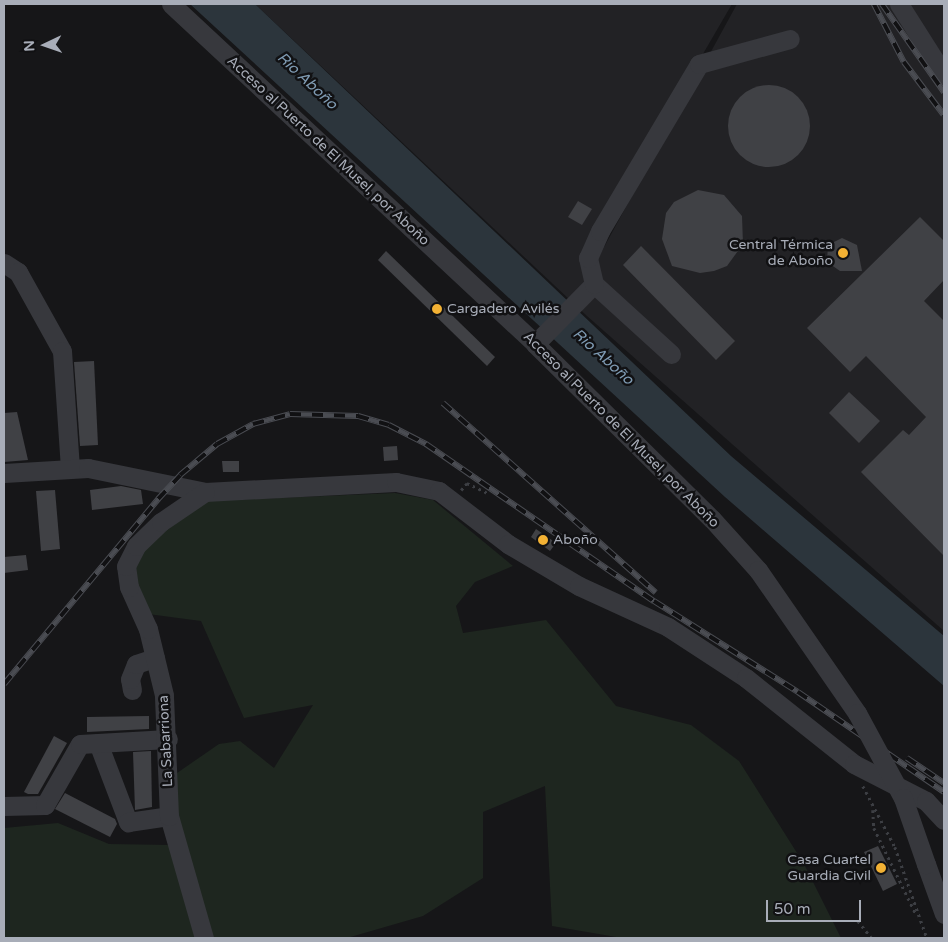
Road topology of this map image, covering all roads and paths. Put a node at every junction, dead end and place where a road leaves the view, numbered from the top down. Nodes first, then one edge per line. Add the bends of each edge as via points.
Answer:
1 (171, 4) edge
2 (899, 4) edge
3 (790, 39) dead end
4 (944, 75) edge
5 (4, 263) edge
6 (594, 284) junction
7 (538, 340) junction
8 (670, 354) dead end
9 (70, 469) junction
10 (4, 473) edge
11 (205, 492) junction
12 (490, 494) dead end
13 (452, 501) junction
14 (155, 658) junction
15 (132, 690) dead end
16 (168, 739) junction
17 (98, 743) junction
18 (854, 764) junction
19 (4, 806) edge
20 (872, 808) junction
21 (169, 816) junction
22 (944, 820) edge
23 (944, 914) edge
24 (920, 918) junction
25 (858, 921) dead end
26 (204, 938) edge
27 (872, 938) edge
28 (927, 938) edge

1 - 7 street, Acceso al Puerto de El Musel, por Aboño
2 - 4 street
3 - 6 street via 699,64 600,232 588,258
5 - 9 street via 18,272 62,351
6 - 7 street
6 - 8 street
7 - 23 street, Acceso al Puerto de El Musel, por Aboño, bridge via 758,570 852,706 903,798
9 - 10 street
9 - 11 street via 88,468
11 - 13 street via 396,482 438,491
11 - 14 street, La Sabarriona via 155,528 136,546 126,566 129,587 148,629
12 - 13 path via 467,483
13 - 18 street via 508,544 579,586 668,627 730,668
14 - 15 street via 136,664 130,679
14 - 16 street, La Sabarriona via 164,695
16 - 17 street
16 - 21 street, La Sabarriona
17 - 19 street via 80,744 45,806
17 - 21 street via 128,822
18 - 20 path
18 - 22 street via 926,800
20 - 24 path via 895,847
20 - 24 path via 874,828 911,906
21 - 26 street, La Sabarriona
24 - 28 path
25 - 27 path

